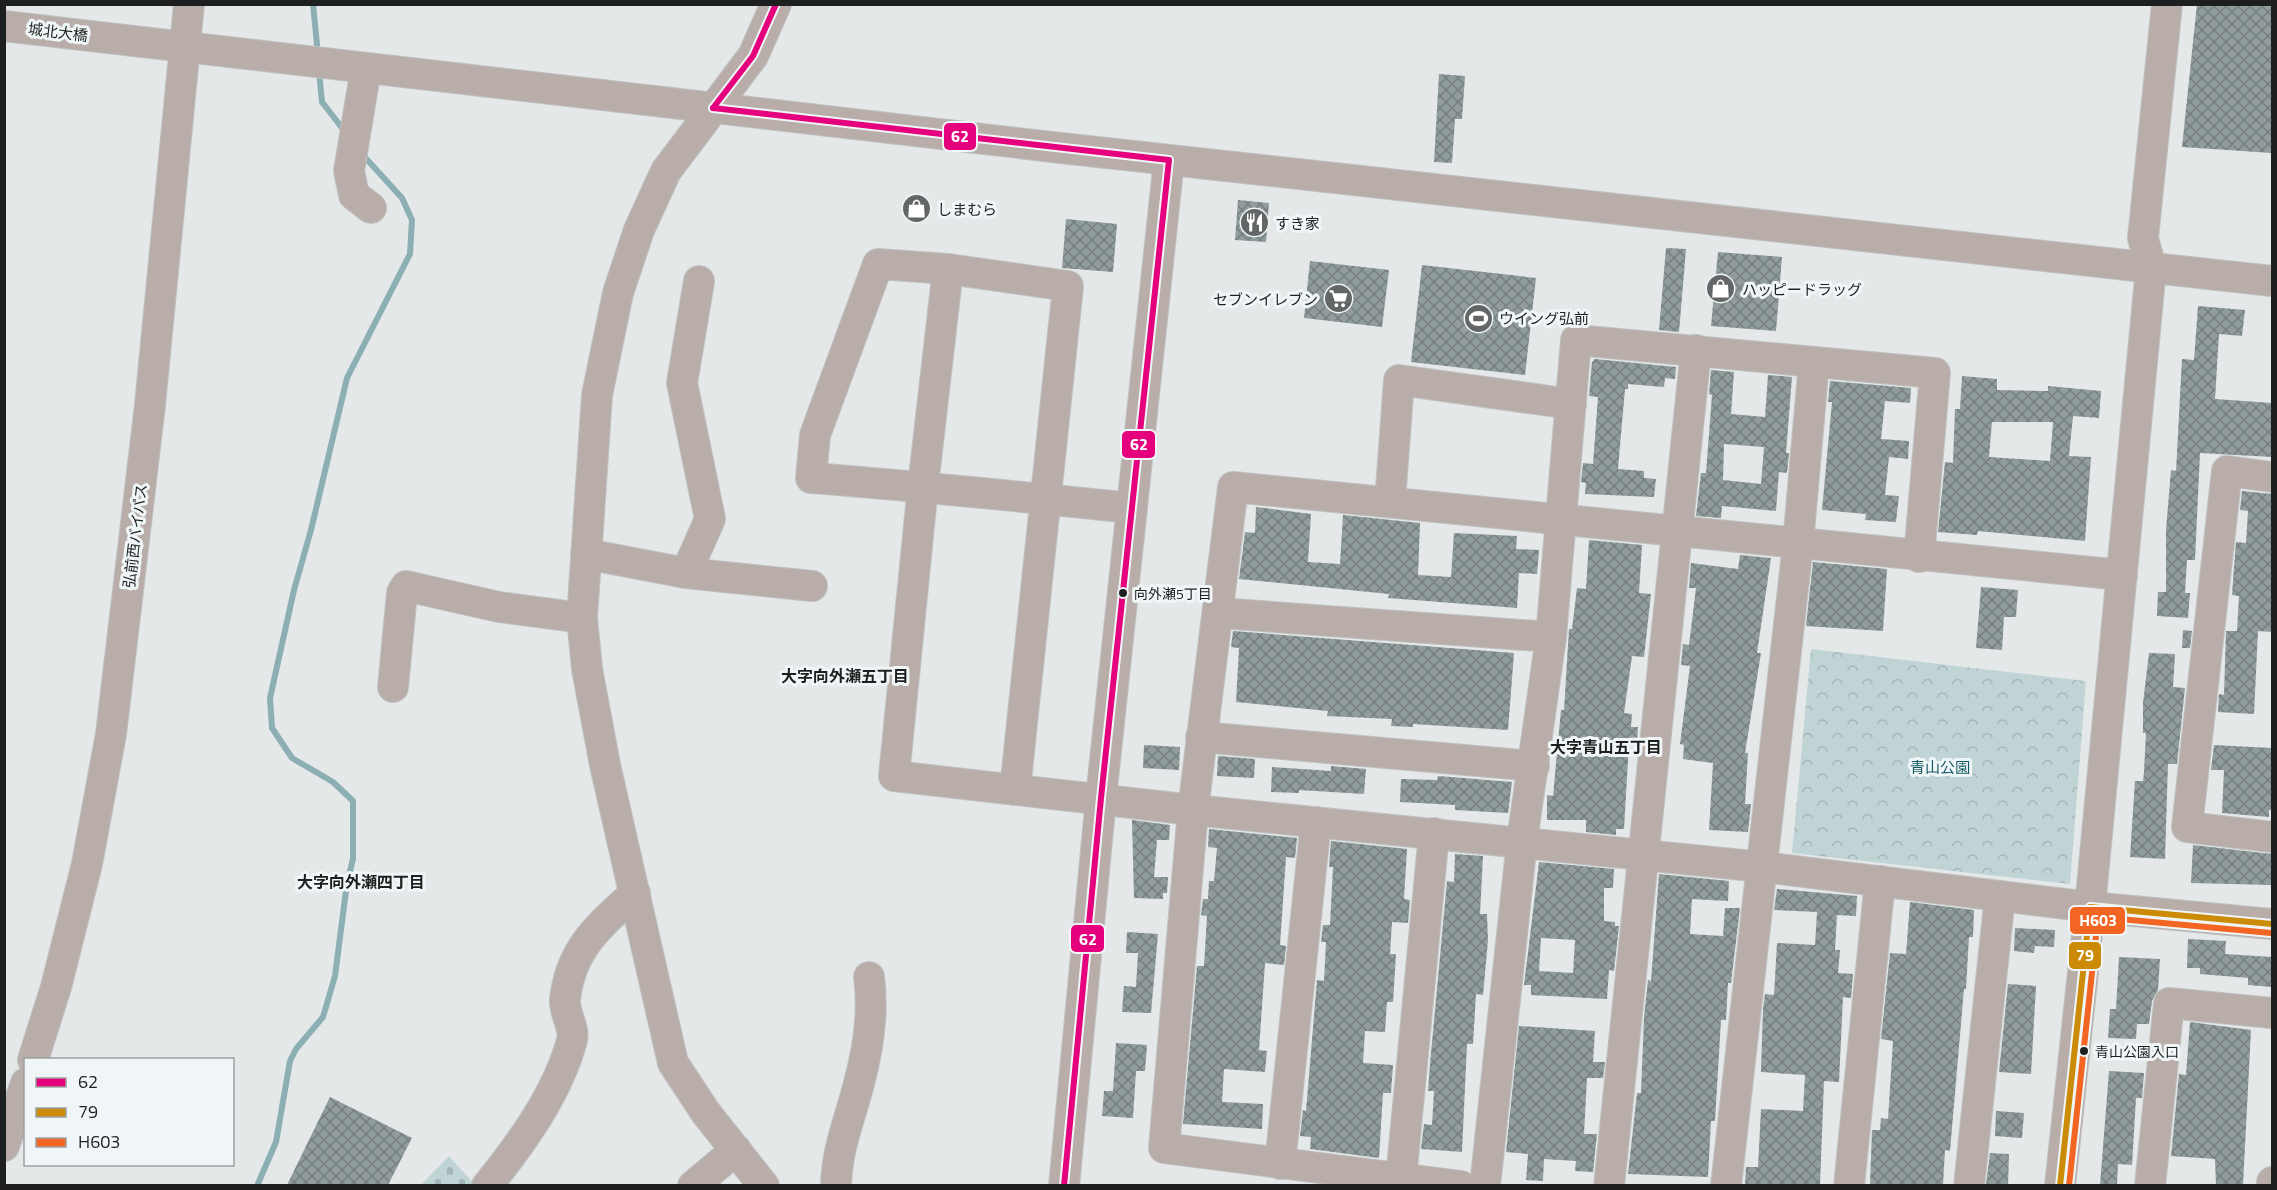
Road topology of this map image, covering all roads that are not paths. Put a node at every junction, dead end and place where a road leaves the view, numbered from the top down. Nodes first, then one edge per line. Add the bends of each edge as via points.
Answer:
1 (189, 4) edge
2 (776, 4) edge
3 (2168, 4) edge
4 (4, 26) edge
5 (186, 48) junction
6 (366, 68) junction
7 (713, 108) junction
8 (1169, 160) junction
9 (371, 208) dead end
10 (2151, 268) junction
11 (948, 269) junction
12 (699, 281) dead end
13 (2272, 281) edge
14 (1696, 350) junction
15 (1814, 362) junction
16 (1572, 404) junction
17 (2272, 477) edge
18 (923, 486) junction
19 (1046, 499) junction
20 (1390, 502) junction
21 (1132, 508) junction
22 (1560, 519) junction
23 (1676, 533) junction
24 (1798, 544) junction
25 (586, 554) junction
26 (1918, 557) junction
27 (686, 573) junction
28 (2122, 575) junction
29 (812, 586) dead end
30 (1219, 613) junction
31 (582, 618) junction
32 (1551, 637) junction
33 (393, 687) dead end
34 (1202, 737) junction
35 (1534, 766) junction
36 (1015, 790) junction
37 (1101, 798) junction
38 (1193, 810) junction
39 (1316, 822) junction
40 (1434, 833) junction
41 (2272, 837) edge
42 (1522, 841) junction
43 (1643, 855) junction
44 (1763, 867) junction
45 (1880, 881) junction
46 (635, 893) junction
47 (2000, 896) junction
48 (2090, 907) junction
49 (2272, 924) edge
50 (869, 977) dead end
51 (2272, 1013) edge
52 (33, 1058) edge
53 (24, 1089) edge
54 (4, 1146) edge
55 (736, 1150) junction
56 (1280, 1164) junction
57 (1401, 1179) junction
58 (487, 1185) edge
59 (693, 1185) edge
60 (764, 1185) edge
61 (836, 1185) edge
62 (1064, 1185) edge
63 (1461, 1185) edge
64 (1485, 1185) edge
65 (1609, 1185) edge
66 (1726, 1185) edge
67 (1850, 1185) edge
68 (1969, 1185) edge
69 (2060, 1185) edge
70 (2150, 1185) edge

1 - 5 street, 弘前西バイパス
2 - 7 street via 753,56
3 - 10 street via 2143,238
4 - 5 street, 城北大橋
5 - 6 street, 城北大橋
5 - 52 street, 弘前西バイパス via 151,397 111,734 87,864
6 - 7 street, 城北大橋
6 - 9 street via 349,171 354,195
7 - 8 street, 城北大橋
7 - 25 street via 666,171 639,230 618,293 597,395
8 - 10 street, 城北大橋
8 - 21 street
10 - 13 street, 城北大橋
10 - 28 street
11 - 18 street
11 - 18 street via 878,264 814,435 810,478
11 - 19 street via 1068,286
12 - 27 street via 682,383 710,519
14 - 15 street
14 - 16 street via 1576,340
14 - 23 street
15 - 24 street
15 - 26 street via 1935,373
16 - 20 street via 1399,380
16 - 22 street
17 - 41 street via 2228,471 2187,827
18 - 19 street
18 - 36 street via 894,776
19 - 21 street
19 - 36 street
20 - 22 street
20 - 30 street via 1233,487
21 - 37 street
22 - 23 street
22 - 32 street
23 - 24 street
23 - 43 street
24 - 26 street
24 - 44 street
25 - 27 street
25 - 31 street
26 - 28 street
27 - 29 street
28 - 48 street
30 - 32 street
30 - 34 street
31 - 33 street via 499,608 406,586 402,593
31 - 46 street via 603,754
32 - 35 street
34 - 35 street
34 - 38 street
35 - 42 street
36 - 37 street
37 - 38 street
37 - 62 street
38 - 39 street
38 - 56 street via 1164,1148
39 - 40 street
39 - 56 street
40 - 42 street
40 - 57 street
42 - 43 street
42 - 64 street
43 - 44 street
43 - 65 street
44 - 45 street
44 - 66 street
45 - 47 street
45 - 67 street
46 - 55 street via 673,1063
46 - 58 street via 595,930 570,969 565,1004 573,1038 553,1089
47 - 48 street
47 - 68 street
48 - 49 street
48 - 69 street
50 - 61 street via 869,1038 842,1134
51 - 70 street via 2169,1003
53 - 54 street
55 - 59 street
55 - 60 street
56 - 57 street
57 - 63 street

